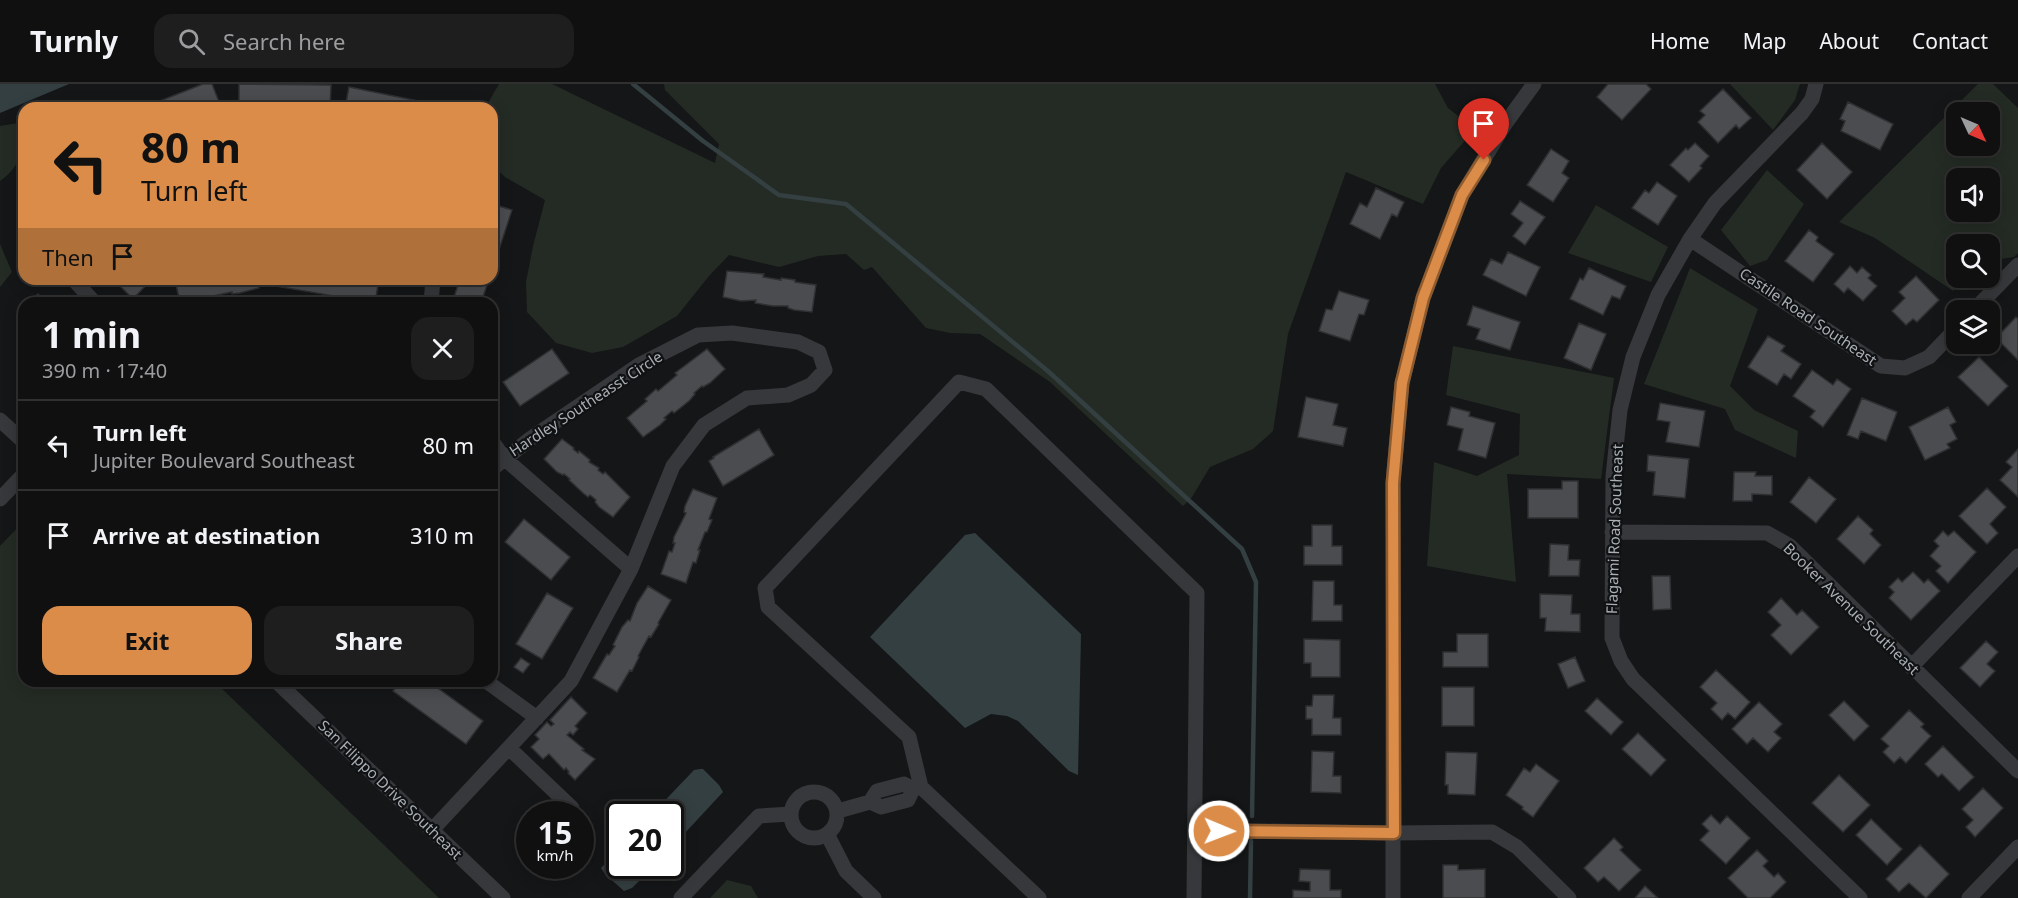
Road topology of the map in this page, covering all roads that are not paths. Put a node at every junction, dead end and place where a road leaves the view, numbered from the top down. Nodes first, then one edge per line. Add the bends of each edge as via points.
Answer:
1 (1534, 84) edge
2 (1816, 84) edge
3 (1690, 239) junction
4 (2018, 265) edge
5 (78, 285) edge
6 (90, 297) edge
7 (1984, 300) edge
8 (1946, 339) edge
9 (0, 420) edge
10 (18, 436) edge
11 (498, 450) edge
12 (504, 458) junction
13 (498, 464) edge
14 (18, 480) edge
15 (0, 498) edge
16 (1612, 531) junction
17 (2018, 556) edge
18 (631, 569) junction
19 (1911, 667) junction
20 (282, 687) edge
21 (494, 687) edge
22 (537, 718) junction
23 (509, 748) junction
24 (2018, 771) edge
25 (917, 788) junction
26 (565, 801) edge
27 (838, 811) junction
28 (791, 814) junction
29 (432, 830) junction
30 (1196, 830) junction
31 (1394, 833) junction
32 (827, 834) junction
33 (2018, 847) edge
34 (503, 898) edge
35 (681, 898) edge
36 (874, 898) edge
37 (1039, 898) edge
38 (1194, 898) edge
39 (1393, 898) edge
40 (1569, 898) edge
41 (1860, 898) edge
42 (1969, 898) edge

1 - 31 street via 1462,195 1423,298 1402,383 1393,483
2 - 3 street, Flagami Road Southeast via 1802,113 1715,203
3 - 8 street, Castile Road Southeast via 1881,366 1905,368 1929,357
3 - 16 street, Flagami Road Southeast via 1658,295 1633,357 1620,410
4 - 7 street
5 - 6 street
9 - 10 street
11 - 12 street
12 - 13 street, Hardley Southeasst Circle
12 - 18 street
12 - 18 street, Hardley Southeasst Circle via 639,366 698,335 732,333 798,342 819,352 825,370 811,385 788,396 747,399 704,425 673,466
14 - 15 street
16 - 19 street, Booker Avenue Southeast via 1767,533 1790,546
16 - 41 street, Flagami Road Southeast via 1612,638 1633,679
17 - 19 street
18 - 22 street, Hardley Southeasst Circle via 571,681
19 - 24 street, Booker Avenue Southeast
20 - 29 street, San Filippo Drive Southeast
21 - 22 street
22 - 23 street, Hardley Southeasst Circle
23 - 26 street
23 - 29 street, Hardley Southeasst Circle
25 - 27 street via 908,800 881,807 870,802
25 - 30 street via 909,737 768,607 765,588 959,382 986,389 1197,593
25 - 37 street
27 - 28 street via 830,797 815,791 800,796
27 - 32 street via 836,825
28 - 32 street via 793,825 804,836 818,838
28 - 35 street via 759,816
29 - 34 street, San Filippo Drive Southeast
30 - 31 street
30 - 38 street
31 - 39 street
31 - 40 street via 1492,832 1517,847
32 - 36 street via 846,871
33 - 42 street

